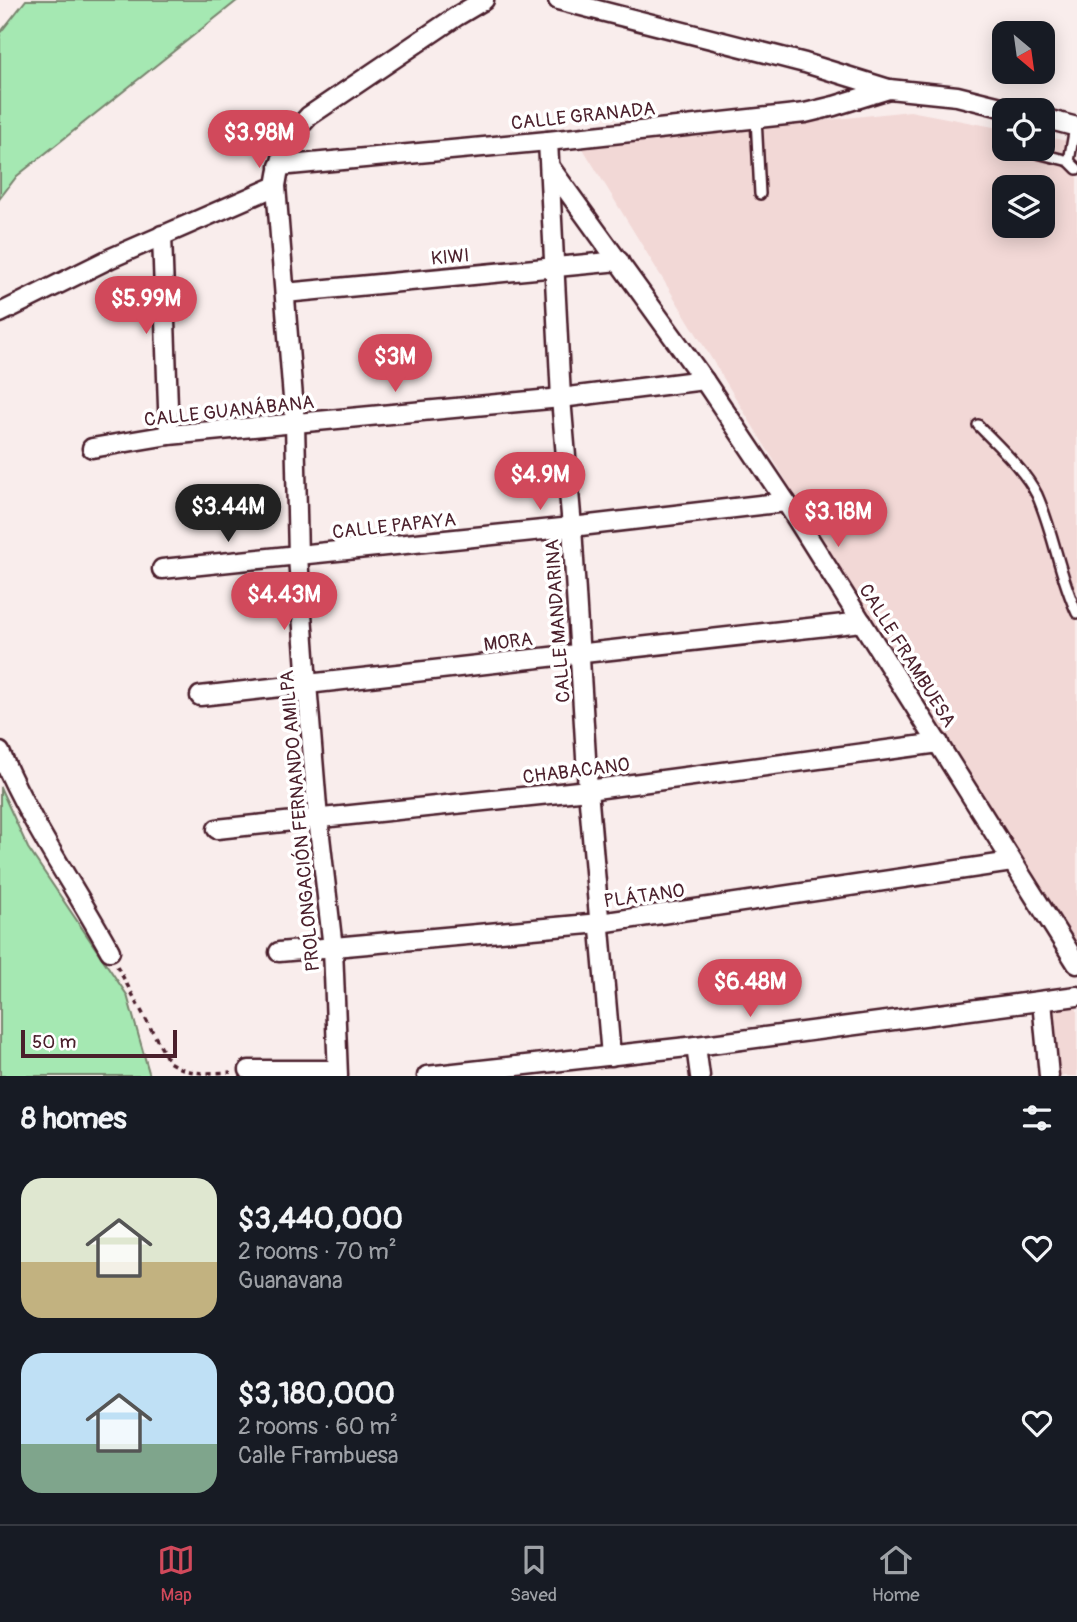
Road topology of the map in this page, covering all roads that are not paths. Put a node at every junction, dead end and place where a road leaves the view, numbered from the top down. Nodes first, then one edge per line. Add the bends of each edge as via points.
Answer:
1 (485, 0) edge
2 (558, 0) edge
3 (889, 89) junction
4 (992, 105) edge
5 (755, 118) junction
6 (1055, 121) edge
7 (1076, 127) edge
8 (548, 141) junction
9 (1055, 158) edge
10 (1069, 161) junction
11 (279, 166) junction
12 (550, 167) junction
13 (1077, 169) edge
14 (276, 186) junction
15 (760, 194) dead end
16 (162, 235) junction
17 (619, 261) junction
18 (554, 268) junction
19 (285, 293) junction
20 (0, 313) edge
21 (705, 380) junction
22 (561, 398) junction
23 (295, 423) junction
24 (978, 425) dead end
25 (169, 435) junction
26 (92, 449) dead end
27 (786, 502) junction
28 (572, 527) junction
29 (298, 557) junction
30 (162, 569) dead end
31 (1077, 613) edge
32 (862, 622) junction
33 (580, 654) junction
34 (307, 684) junction
35 (200, 696) dead end
36 (939, 743) junction
37 (0, 752) edge
38 (588, 790) junction
39 (317, 819) junction
40 (217, 829) dead end
41 (1013, 862) junction
42 (600, 923) junction
43 (333, 948) junction
44 (110, 951) road end
45 (279, 952) dead end
46 (1077, 964) edge
47 (1077, 996) edge
48 (1042, 1001) junction
49 (696, 1046) junction
50 (611, 1056) junction
51 (249, 1070) road end
52 (337, 1073) edge
53 (427, 1076) edge
54 (700, 1076) edge
55 (1049, 1076) edge

1 - 11 street, PROLONGACIÓN FERNANDO AMILPA via 309,116 292,133
2 - 3 street
3 - 4 street
3 - 5 street, CALLE GRANADA via 805,113
5 - 8 street, CALLE GRANADA
5 - 15 lane
6 - 7 street
7 - 10 lane
8 - 11 street, CALLE GRANADA
8 - 12 street, CALLE MANDARINA
9 - 10 lane
10 - 13 lane
11 - 14 street, PROLONGACIÓN FERNANDO AMILPA
12 - 17 street, CALLE FRAMBUESA
12 - 18 street, CALLE MANDARINA
14 - 16 street
14 - 19 street, PROLONGACIÓN FERNANDO AMILPA
16 - 20 street
16 - 25 street
17 - 18 street, KIWI
17 - 21 street, CALLE FRAMBUESA
18 - 19 street, KIWI
18 - 22 street, CALLE MANDARINA
19 - 23 street, PROLONGACIÓN FERNANDO AMILPA
21 - 22 street, CALLE GUANÁBANA
21 - 27 street, CALLE FRAMBUESA
22 - 23 street, CALLE GUANÁBANA
22 - 28 street, CALLE MANDARINA
23 - 25 street, CALLE GUANÁBANA
23 - 29 street, PROLONGACIÓN FERNANDO AMILPA
24 - 31 lane via 1035,493
25 - 26 street, CALLE GUANÁBANA
27 - 28 street, CALLE PAPAYA
27 - 32 street, CALLE FRAMBUESA
28 - 29 street, CALLE PAPAYA
28 - 33 street, CALLE MANDARINA
29 - 30 street, CALLE PAPAYA
29 - 34 street, PROLONGACIÓN FERNANDO AMILPA
32 - 33 street, MORA
32 - 36 street, CALLE FRAMBUESA
33 - 34 street, MORA
33 - 38 street, CALLE MANDARINA
34 - 35 street, MORA
34 - 39 street, PROLONGACIÓN FERNANDO AMILPA
36 - 38 street, CHABACANO
36 - 41 street, CALLE FRAMBUESA
37 - 44 street via 34,825
38 - 39 street, CHABACANO
38 - 42 street, CALLE MANDARINA
39 - 40 street, CHABACANO
39 - 43 street, PROLONGACIÓN FERNANDO AMILPA
41 - 42 street, PLÁTANO
41 - 46 street, CALLE FRAMBUESA
42 - 43 street, PLÁTANO
42 - 50 street, CALLE MANDARINA
43 - 45 street, PLÁTANO
43 - 52 street, PROLONGACIÓN FERNANDO AMILPA
47 - 48 street
48 - 49 street
48 - 55 street
49 - 50 street
49 - 54 street
50 - 53 street
51 - 52 street

